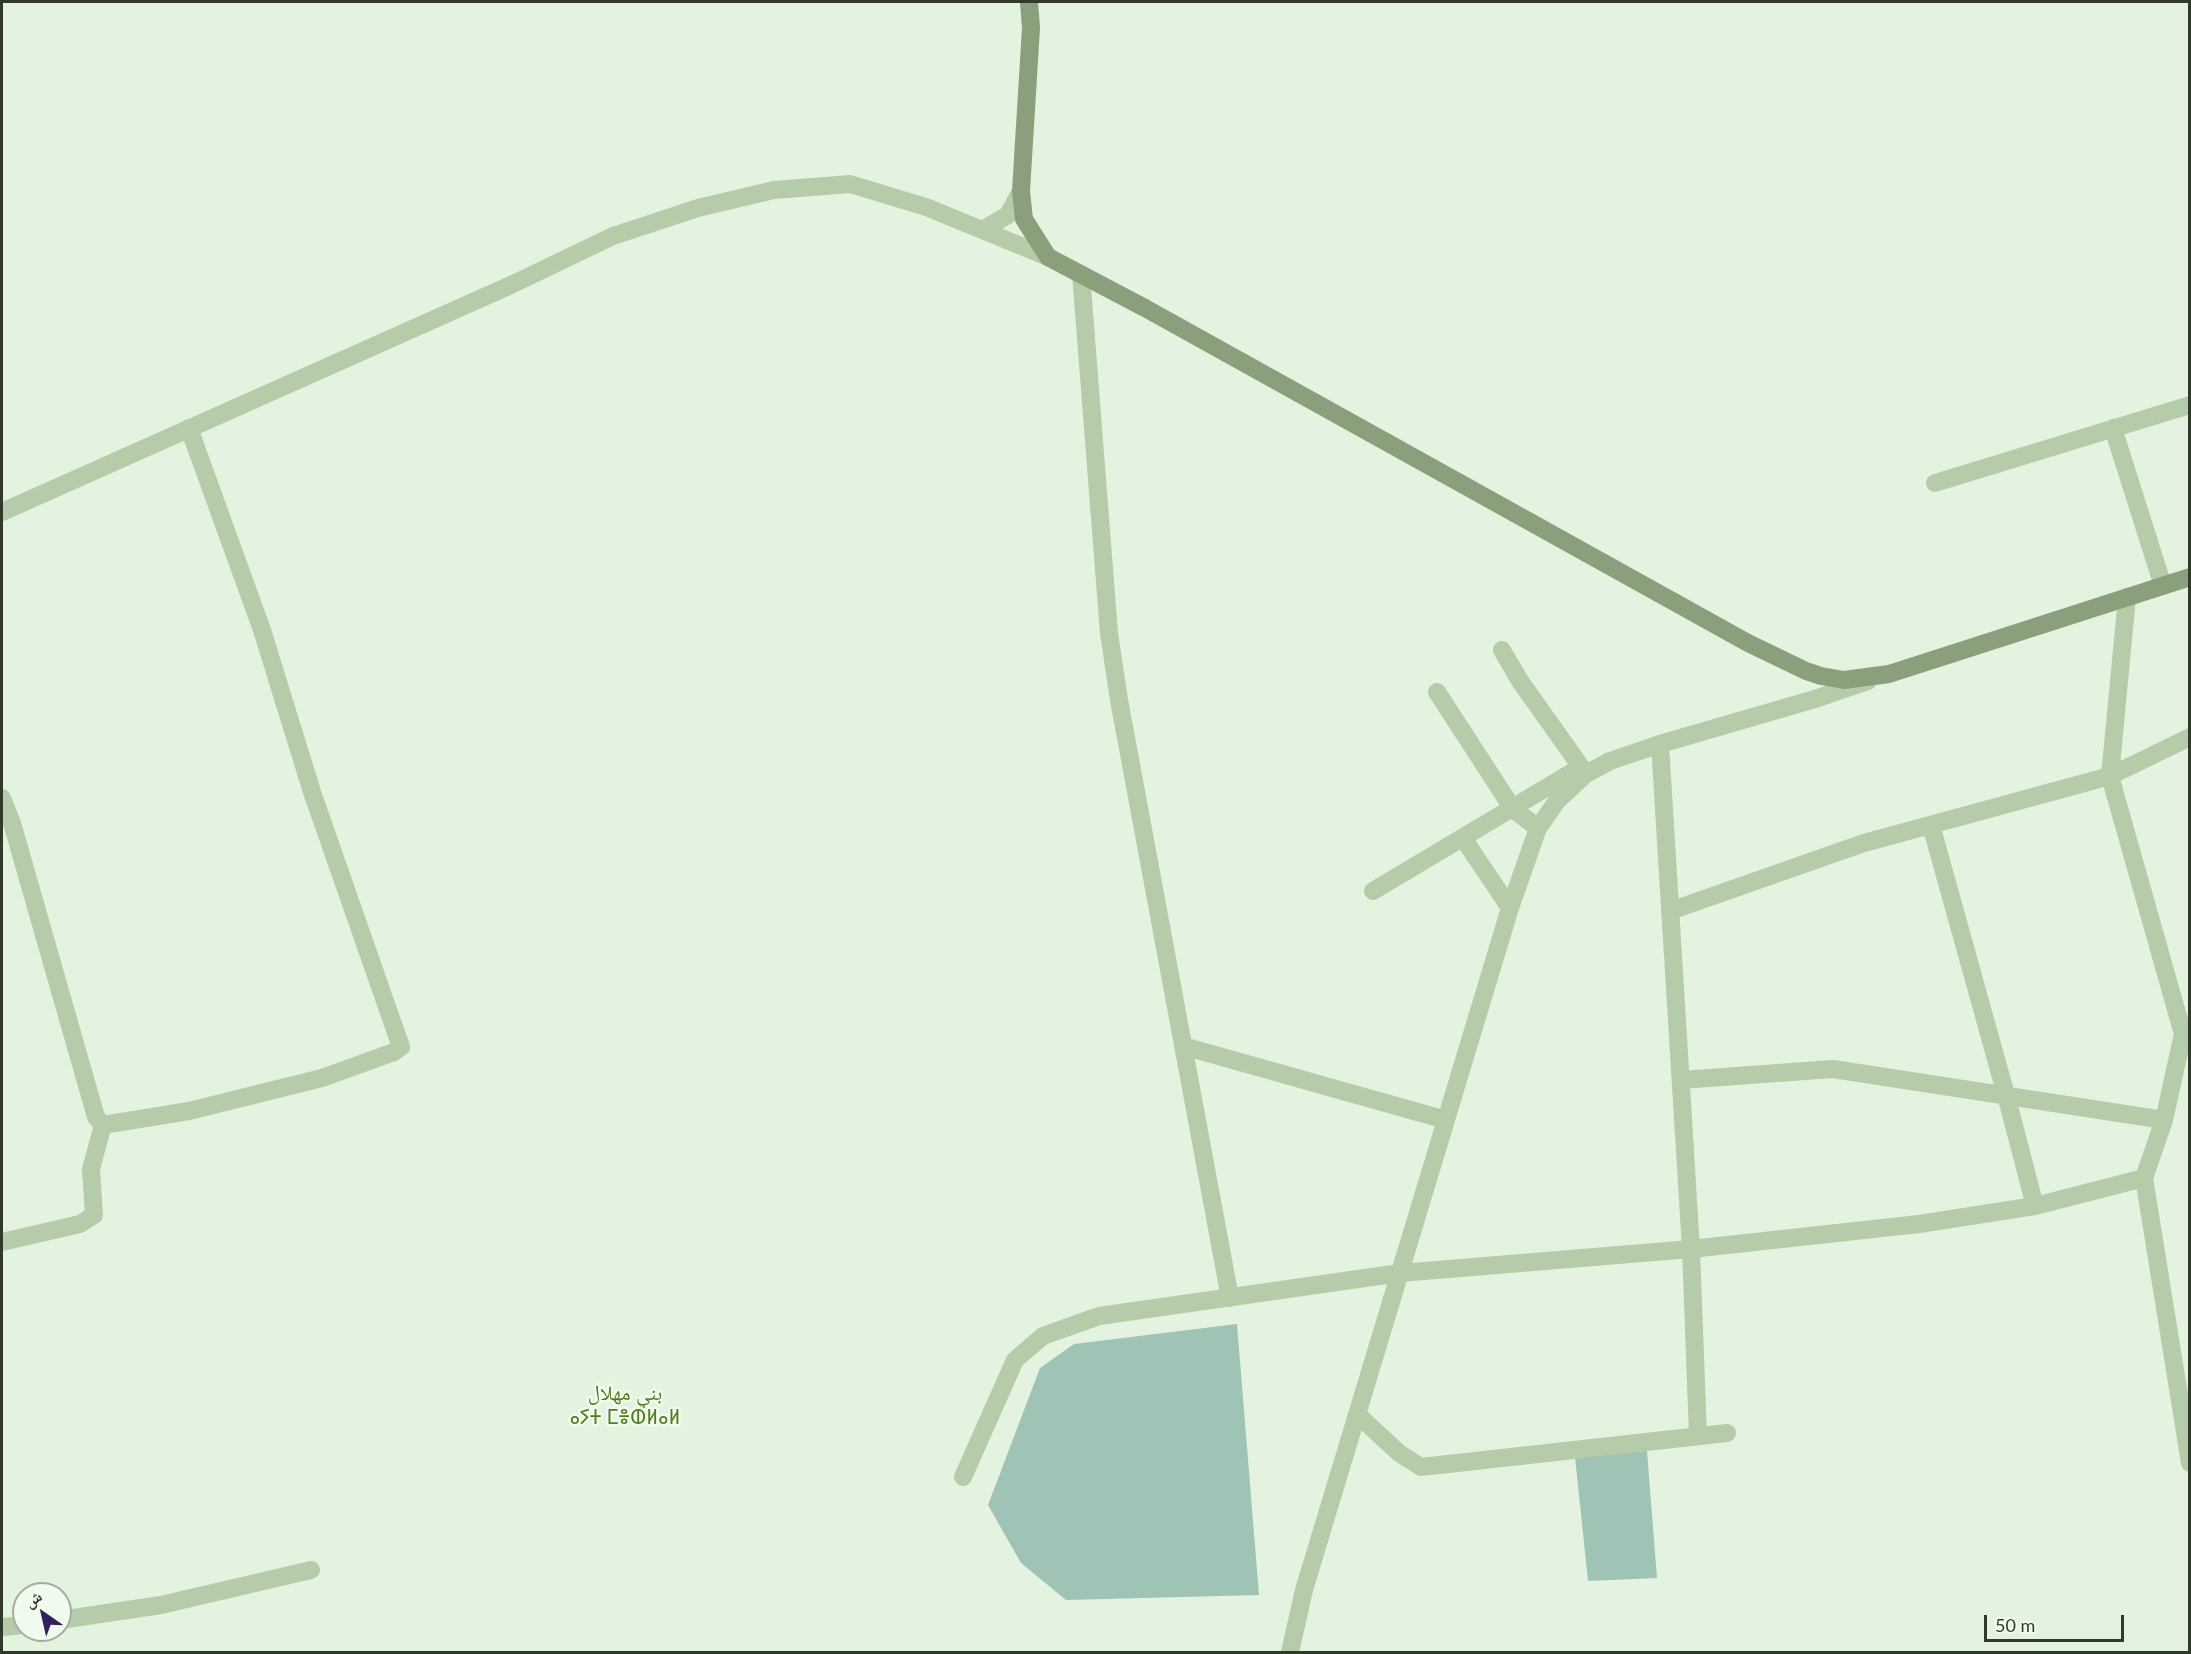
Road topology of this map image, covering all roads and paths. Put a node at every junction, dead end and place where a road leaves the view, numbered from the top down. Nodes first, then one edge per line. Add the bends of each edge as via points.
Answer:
1 (1029, 2) edge
2 (1021, 191) junction
3 (984, 230) junction
4 (1048, 257) junction
5 (1081, 274) junction
6 (2190, 405) edge
7 (189, 428) junction
8 (2113, 428) junction
9 (1935, 483) dead end
10 (2, 512) edge
11 (2190, 577) edge
12 (2163, 586) junction
13 (2127, 597) junction
14 (1502, 650) dead end
15 (1806, 671) junction
16 (1889, 674) junction
17 (1437, 693) dead end
18 (1815, 699) junction
19 (2190, 736) edge
20 (1660, 744) junction
21 (1584, 770) junction
22 (2110, 776) junction
23 (2, 798) edge
24 (1513, 809) junction
25 (1931, 825) junction
26 (1538, 828) junction
27 (1463, 838) junction
28 (1373, 891) dead end
29 (1510, 908) junction
30 (1670, 911) junction
31 (1183, 1046) junction
32 (1681, 1080) junction
33 (2006, 1095) junction
34 (1446, 1120) junction
35 (2164, 1120) junction
36 (103, 1125) junction
37 (2144, 1178) junction
38 (2035, 1206) junction
39 (2, 1242) edge
40 (1691, 1248) junction
41 (1400, 1273) junction
42 (1230, 1298) junction
43 (1357, 1414) junction
44 (1727, 1433) dead end
45 (1698, 1436) junction
46 (2190, 1463) edge
47 (963, 1477) dead end
48 (311, 1570) dead end
49 (72, 1618) edge
50 (1290, 1653) edge

1 - 2 street via 1031,28
2 - 3 street via 1008,214
2 - 4 street via 1024,219
3 - 4 street
3 - 7 street via 850,184 774,190 698,208 613,236
4 - 5 street
5 - 15 street via 1748,644
5 - 31 street via 1108,633
6 - 8 street
7 - 10 street
7 - 36 street via 262,630 312,792 401,1047 321,1078 189,1111
8 - 9 street
8 - 12 street
11 - 12 street
12 - 13 street
13 - 16 street
13 - 22 street
14 - 21 street
15 - 16 street via 1844,680
15 - 18 street
16 - 18 street
17 - 24 street
18 - 20 street
19 - 22 street
20 - 21 street
20 - 30 street
21 - 24 street
21 - 26 street
22 - 25 street
22 - 35 street via 2183,1034
23 - 36 street via 96,1118
24 - 26 street
24 - 27 street
25 - 30 street via 1864,843
25 - 33 street
26 - 29 street
27 - 28 street
27 - 29 street
29 - 34 street
30 - 32 street
31 - 34 street
31 - 42 street
32 - 33 street via 1833,1069
32 - 40 street
33 - 35 street
33 - 38 street
34 - 41 street
35 - 37 street
36 - 39 street via 91,1169 94,1215 80,1224
37 - 38 street
37 - 46 street
38 - 40 street via 1919,1224
40 - 41 street
40 - 45 street
41 - 42 street
41 - 43 street
42 - 47 street via 1099,1316 1043,1336 1015,1360
43 - 45 street via 1399,1453 1421,1467
43 - 50 street via 1304,1590
44 - 45 street
48 - 49 street via 161,1605

